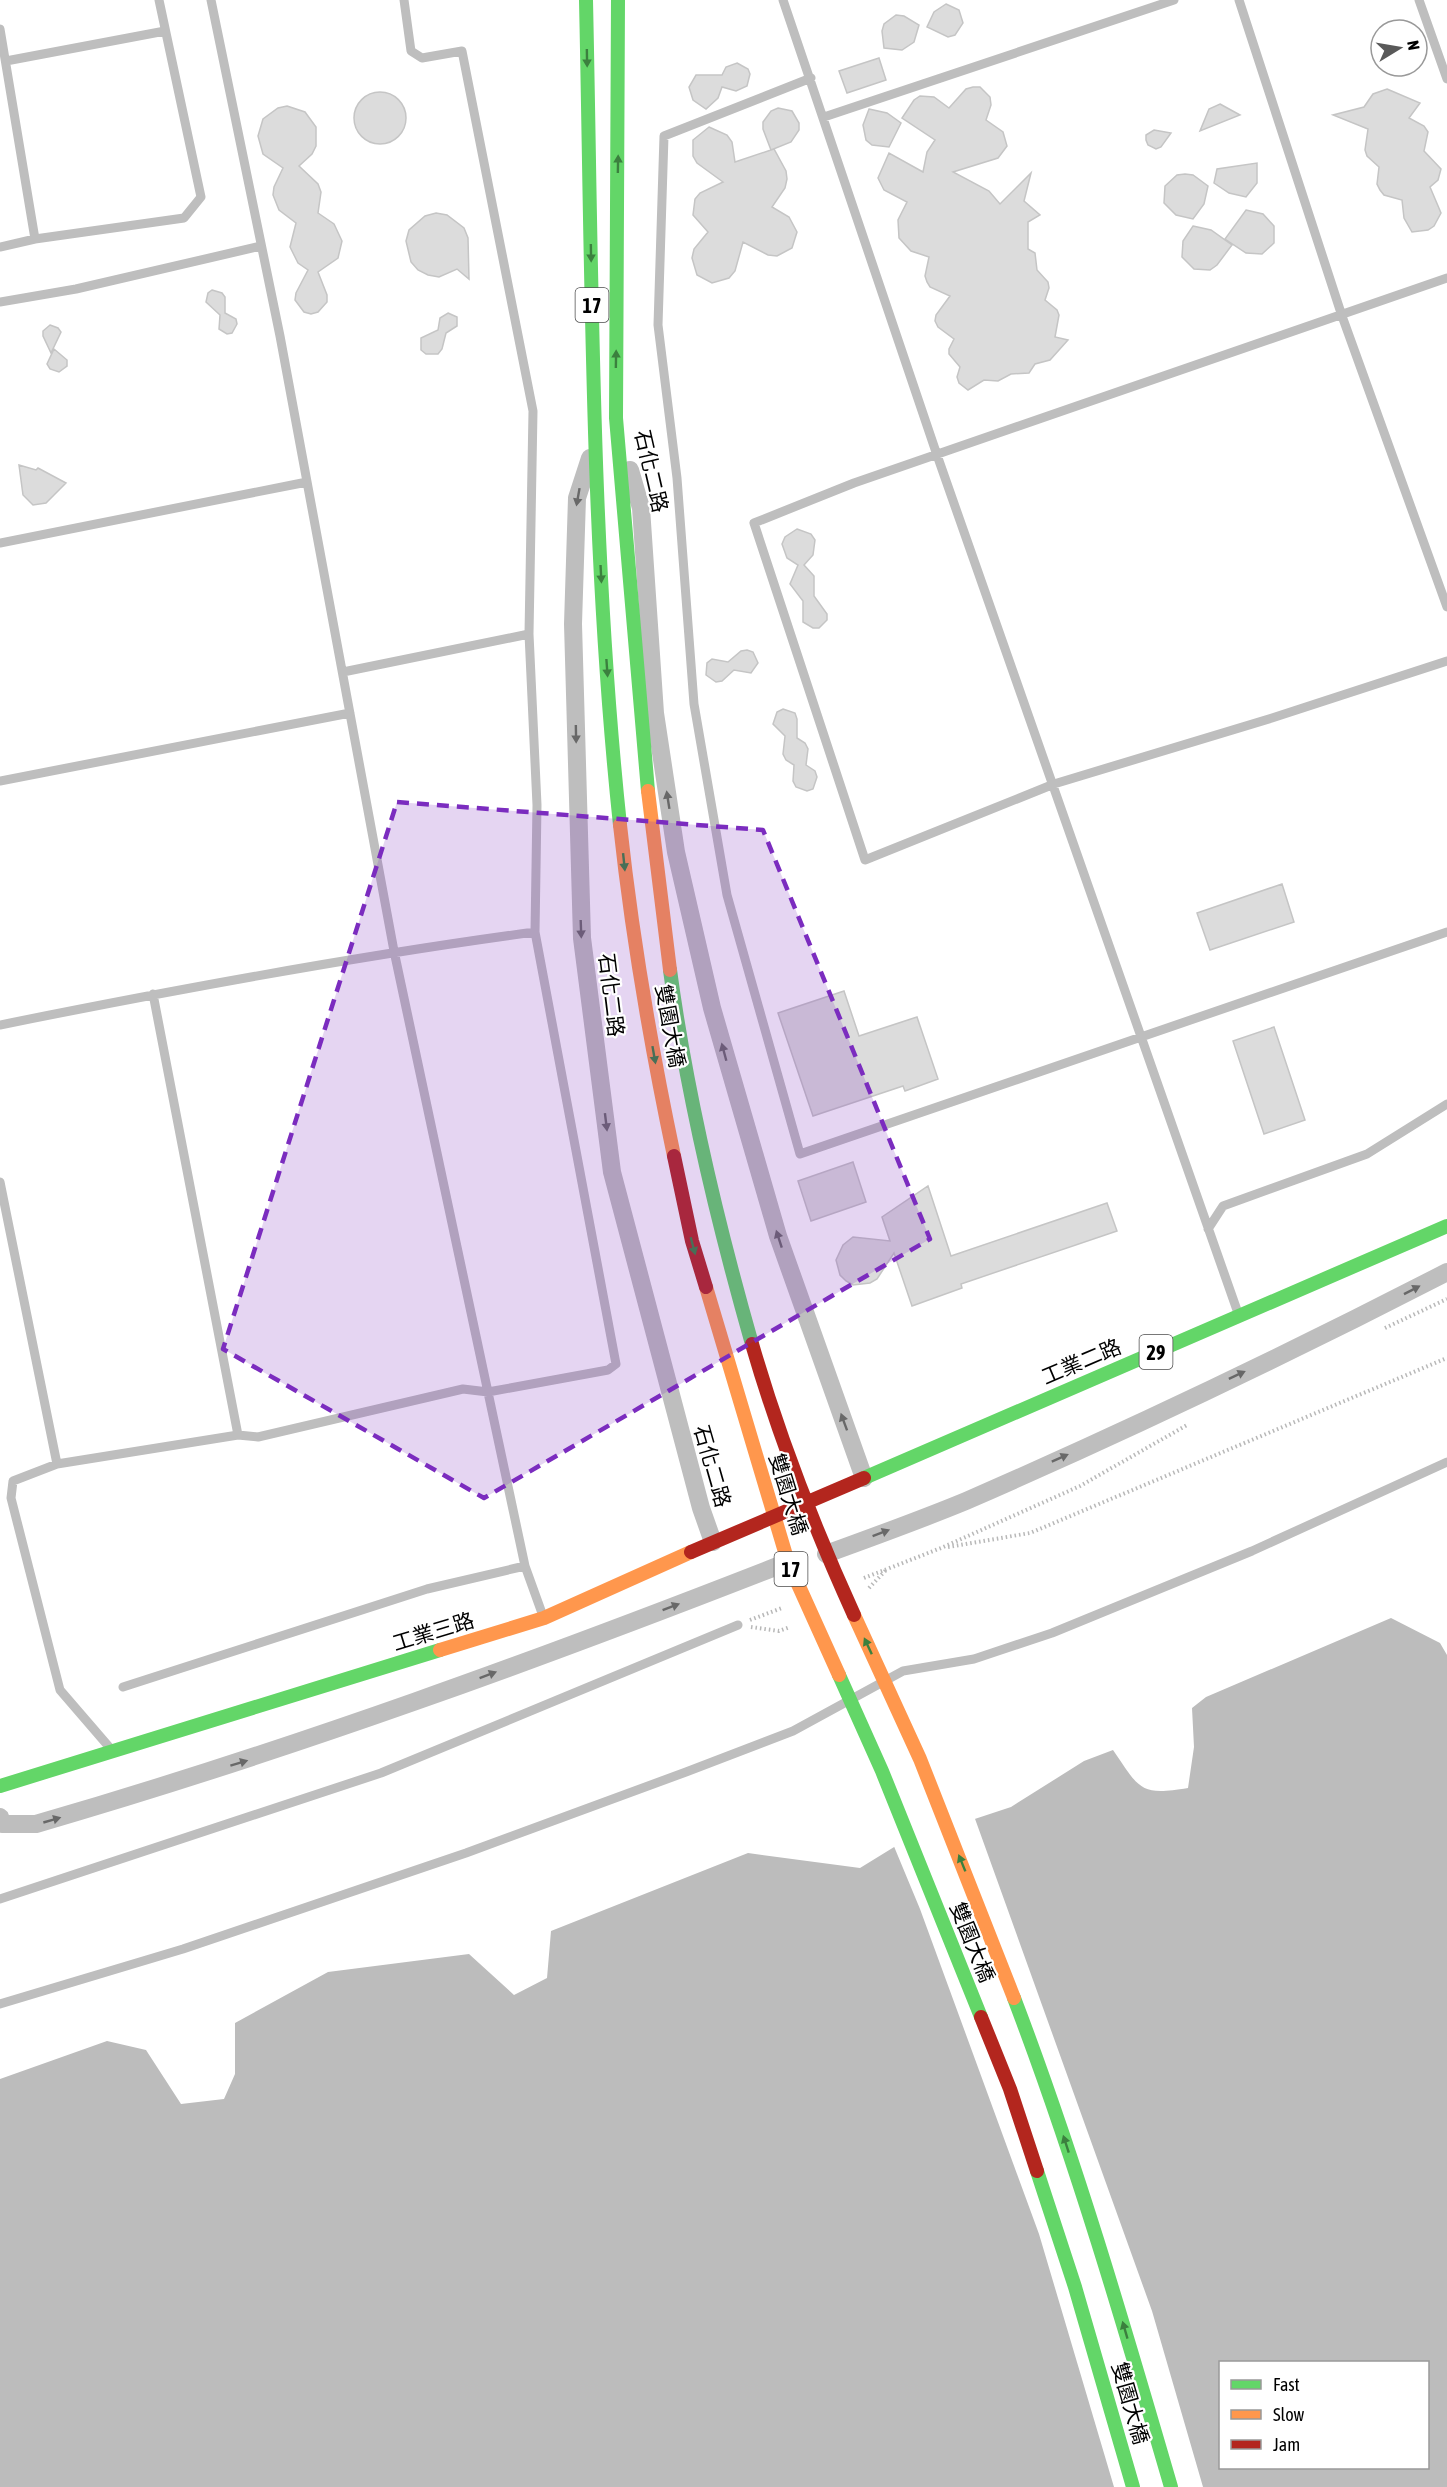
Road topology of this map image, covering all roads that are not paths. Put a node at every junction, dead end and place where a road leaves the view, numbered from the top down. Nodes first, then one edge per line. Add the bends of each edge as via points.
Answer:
1 (159, 0) edge
2 (211, 0) edge
3 (404, 0) edge
4 (586, 0) edge
5 (618, 0) edge
6 (783, 0) edge
7 (1174, 0) edge
8 (1239, 0) edge
9 (1419, 0) edge
10 (0, 29) edge
11 (165, 31) junction
12 (6, 61) junction
13 (811, 78) junction
14 (1447, 79) edge
15 (824, 117) junction
16 (35, 239) junction
17 (261, 246) junction
18 (0, 247) edge
19 (1447, 278) edge
20 (0, 302) edge
21 (1342, 316) junction
22 (616, 418) junction
23 (595, 442) junction
24 (937, 454) junction
25 (307, 482) junction
26 (0, 543) edge
27 (1447, 607) edge
28 (602, 609) joint
29 (632, 627) joint
30 (529, 634) junction
31 (1447, 661) edge
32 (343, 672) junction
33 (350, 713) junction
34 (0, 781) edge
35 (1054, 784) junction
36 (535, 932) junction
37 (1447, 932) edge
38 (394, 951) junction
39 (153, 994) junction
40 (0, 1025) edge
41 (1141, 1035) junction
42 (1447, 1104) edge
43 (0, 1182) edge
44 (1447, 1226) edge
45 (1208, 1228) junction
46 (1447, 1272) edge
47 (1239, 1316) junction
48 (488, 1392) junction
49 (238, 1436) junction
50 (1447, 1462) edge
51 (57, 1464) junction
52 (864, 1478) junction
53 (713, 1542) junction
54 (826, 1554) junction
55 (788, 1562) junction
56 (525, 1566) junction
57 (544, 1618) junction
58 (738, 1625) road end
59 (123, 1688) dead end
60 (113, 1751) junction
61 (0, 1786) edge
62 (0, 1817) edge
63 (0, 1899) edge
64 (0, 2004) edge
65 (1133, 2487) edge
66 (1171, 2487) edge

1 - 11 lane
2 - 17 lane
3 - 30 lane via 411,51 422,58 462,51 532,411
4 -> 23 main road, 石化二路 / 17
22 -> 5 main road, 石化二路 / 17
6 - 13 lane
7 - 15 lane
8 - 21 lane
9 - 14 lane
10 - 12 lane
11 - 12 lane
11 - 16 lane via 201,197 184,218
12 - 16 lane
13 - 15 lane
13 - 41 lane via 664,136 658,325 677,478 694,704 725,884 800,1154
15 - 24 lane
16 - 18 lane
17 - 20 lane via 76,289
17 - 25 lane
19 - 21 lane
21 - 24 lane
21 - 27 lane
22 - 29 main road, 石化二路 / 17
52 -> 22 street, 石化二路 via 778,1236 712,1008 676,852 655,713 641,508
23 -> 28 main road, 石化二路 / 17
23 -> 53 street, 石化二路 via 577,498 574,590 582,938 612,1172
24 - 35 lane
24 - 35 lane via 754,523 865,860
25 - 26 lane
25 - 32 lane
28 -> 55 main road, 雙園大橋 / 17 via 628,898 659,1083 692,1241
29 - 54 main road, 雙園大橋 / 17 via 651,827 678,1032 713,1202 768,1398
30 - 32 lane
30 - 36 lane via 537,805
31 - 35 lane
32 - 33 lane
33 - 34 lane
33 - 38 lane
35 - 41 lane
36 - 38 lane
36 - 48 lane via 616,1364 608,1370
37 - 41 lane
38 - 39 lane
38 - 48 lane
39 - 40 lane
39 - 49 lane
41 - 45 lane
42 - 45 lane via 1367,1154 1223,1206
43 - 51 lane
44 - 47 main road, 工業二路 / 29
45 - 47 lane
54 -> 46 street via 965,1501 1353,1320
47 - 52 main road, 工業二路 / 29
48 - 49 lane via 463,1389 258,1437
48 - 56 lane
49 - 51 lane
50 - 64 lane via 1252,1551 1052,1633 974,1659 903,1671 793,1731 686,1772 466,1853 183,1949
51 - 60 lane via 13,1481 11,1498 60,1690
52 - 53 main road, 工業三路
53 - 57 main road, 工業三路
66 -> 54 main road, 雙園大橋 / 17 via 1050,2093 920,1759
62 -> 55 street via 2,1824 36,1824 264,1755 434,1696
55 - 65 main road, 雙園大橋 / 17 via 882,1772 1010,2089 1075,2287
56 - 57 lane
56 - 59 lane via 427,1589
57 - 60 main road, 工業三路
58 - 63 lane via 381,1773
60 - 61 main road, 工業三路

